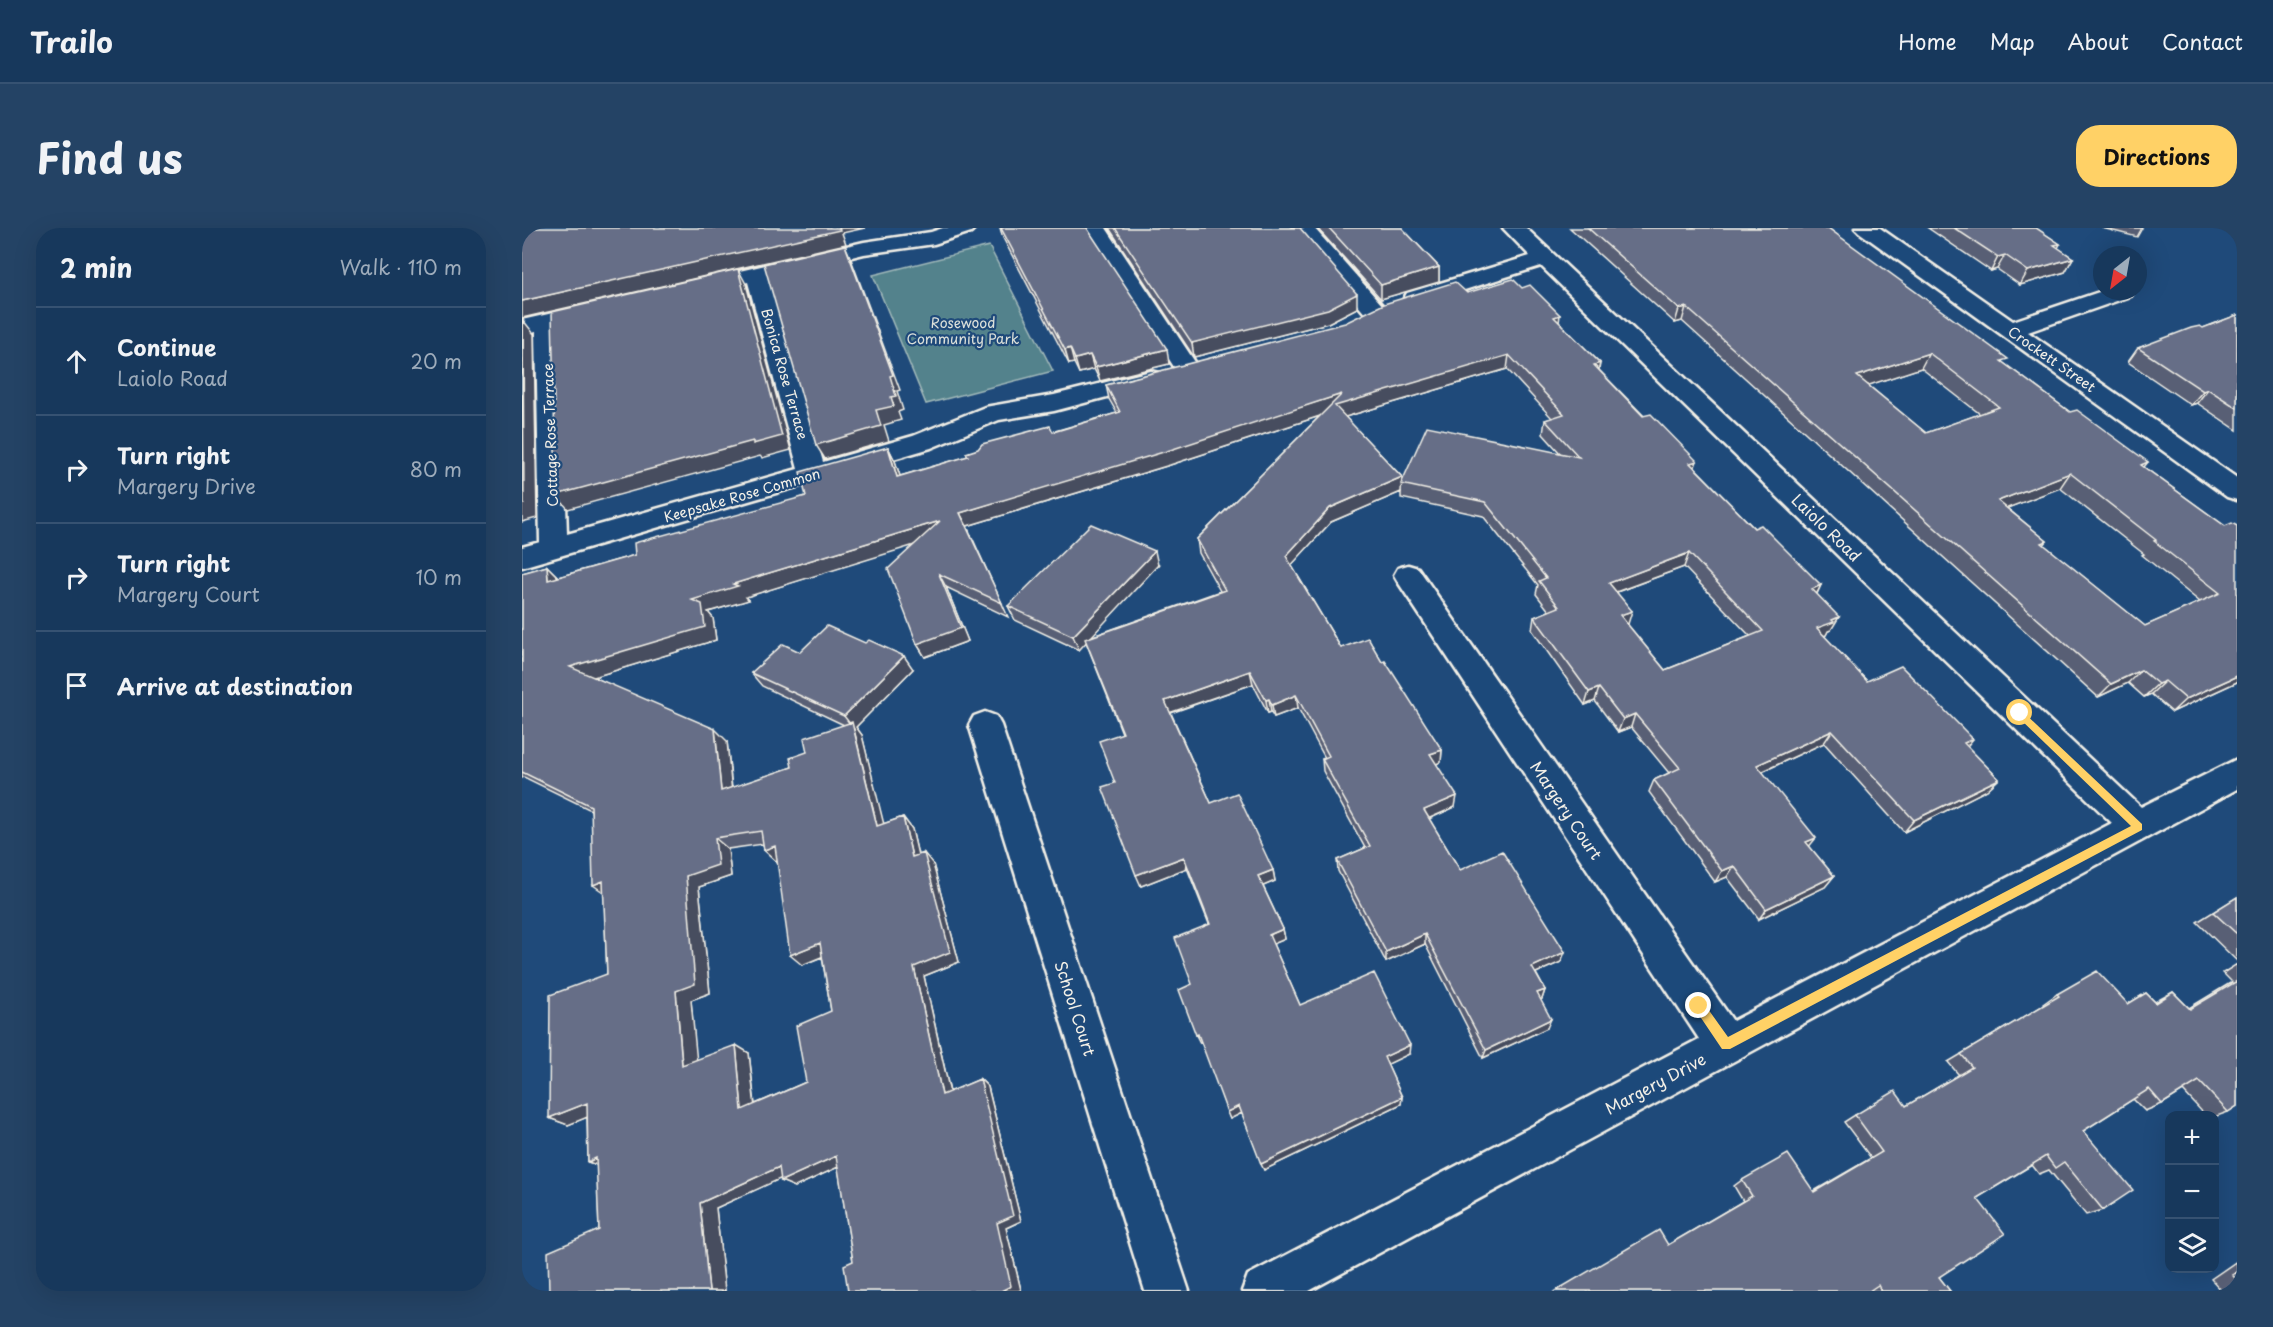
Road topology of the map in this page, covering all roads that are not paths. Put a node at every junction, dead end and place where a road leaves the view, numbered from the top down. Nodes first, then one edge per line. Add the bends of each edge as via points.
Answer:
1 (964, 228) edge
2 (1095, 228) edge
3 (1303, 228) edge
4 (1514, 228) edge
5 (1866, 228) edge
6 (1546, 258) junction
7 (758, 274) junction
8 (676, 292) edge
9 (2097, 300) edge
10 (618, 305) edge
11 (548, 321) junction
12 (522, 327) edge
13 (2011, 330) junction
14 (813, 474) junction
15 (2237, 491) edge
16 (554, 548) junction
17 (522, 557) edge
18 (1408, 575) dead end
19 (985, 725) dead end
20 (2237, 773) edge
21 (2139, 827) junction
22 (1726, 1045) junction
23 (1167, 1291) edge
24 (1264, 1291) edge

1 - 7 street via 934,238 864,248
2 - 14 street, Keepsake Rose Common via 1199,365 1054,404 994,413 922,442
3 - 6 street via 1365,316
4 - 6 street, Laiolo Road
5 - 13 street, Crockett Street
6 - 21 street, Laiolo Road
7 - 8 street
7 - 14 street, Bonica Rose Terrace
9 - 13 street
10 - 11 street
11 - 12 street
11 - 16 street, Cottage Rose Terrace
13 - 15 street, Crockett Street
14 - 16 street, Keepsake Rose Common
16 - 17 street, Keepsake Rose Common
18 - 22 street, Margery Court
19 - 23 street, School Court
20 - 21 street, Margery Drive
21 - 22 street, Margery Drive
22 - 24 street, Margery Drive

